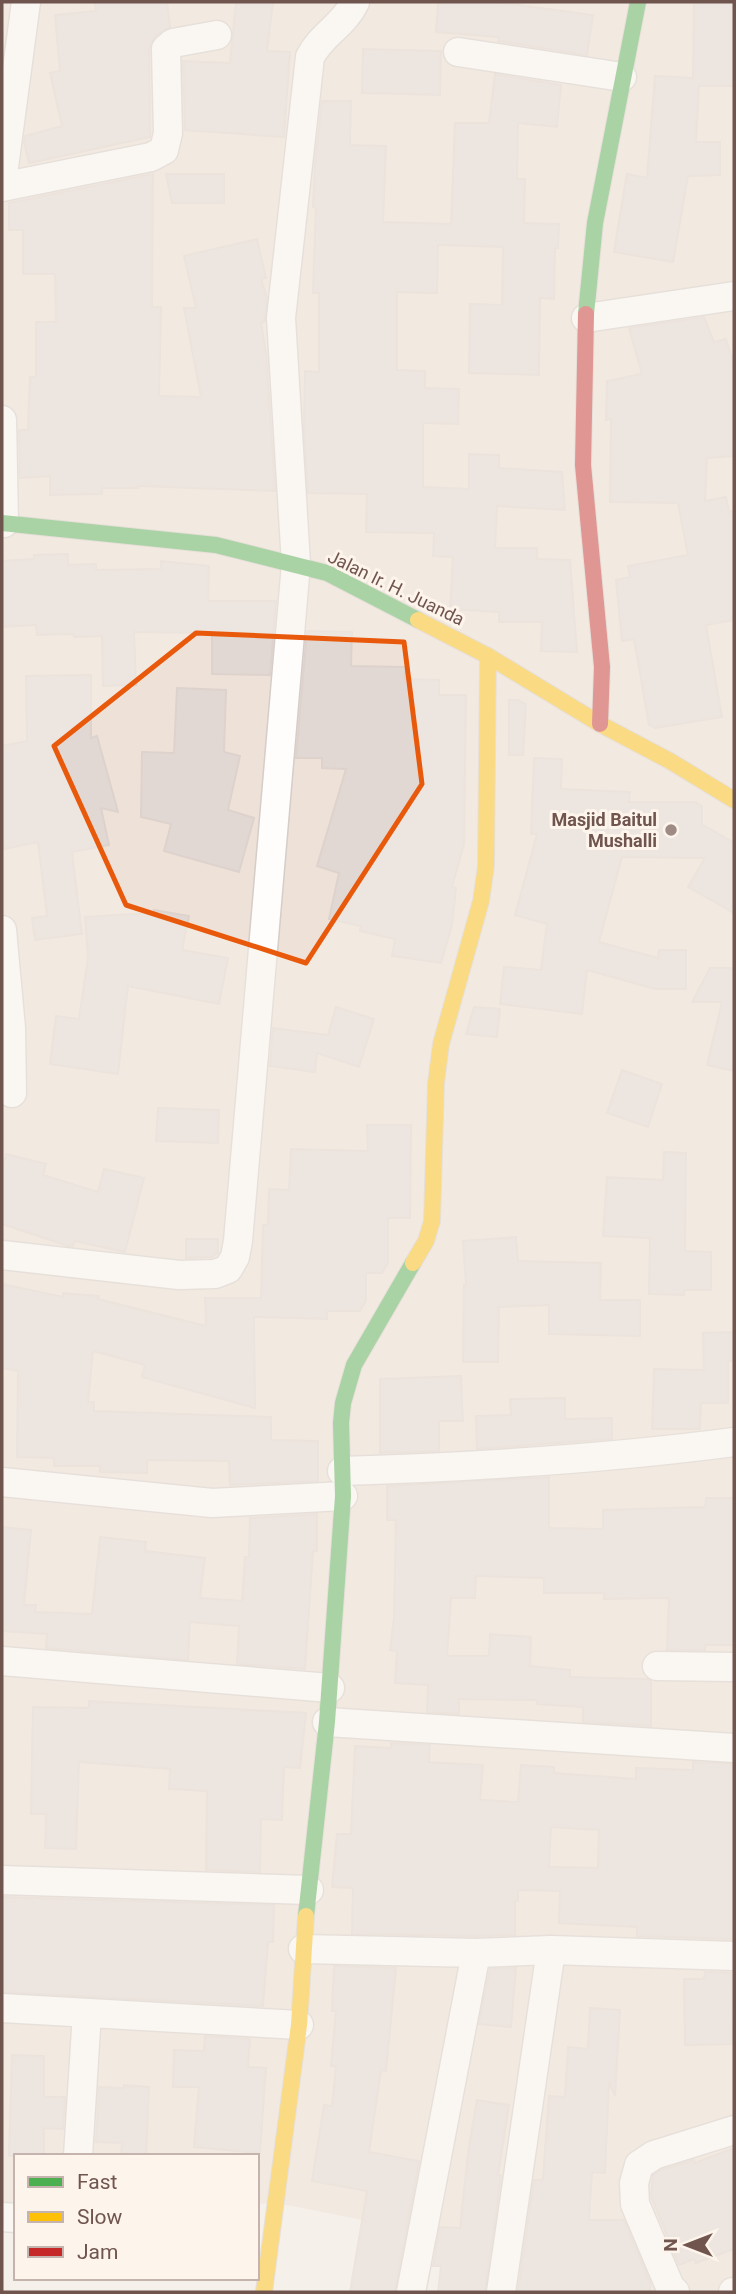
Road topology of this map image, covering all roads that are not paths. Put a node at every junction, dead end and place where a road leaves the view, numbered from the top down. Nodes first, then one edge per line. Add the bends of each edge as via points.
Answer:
1 (26, 2) edge
2 (355, 2) edge
3 (638, 2) edge
4 (216, 35) dead end
5 (457, 52) dead end
6 (622, 77) junction
7 (2, 185) edge
8 (734, 296) edge
9 (586, 318) junction
10 (2, 420) edge
11 (3, 523) edge
12 (296, 564) junction
13 (488, 656) junction
14 (600, 724) junction
15 (734, 800) edge
16 (2, 930) edge
17 (12, 1093) dead end
18 (2, 1255) edge
19 (734, 1442) edge
20 (2, 1482) edge
21 (342, 1484) junction
22 (2, 1661) edge
23 (657, 1666) dead end
24 (734, 1667) edge
25 (330, 1688) junction
26 (327, 1722) junction
27 (734, 1748) edge
28 (2, 1880) edge
29 (309, 1890) junction
30 (303, 1949) junction
31 (551, 1950) junction
32 (476, 1953) junction
33 (734, 1956) edge
34 (2, 2008) edge
35 (87, 2013) junction
36 (299, 2025) junction
37 (734, 2130) edge
38 (78, 2154) edge
39 (264, 2292) edge
40 (411, 2292) edge
41 (501, 2292) edge
42 (675, 2292) edge

1 - 7 street
2 - 12 street via 310,57 281,318
3 - 6 street
4 - 7 street via 173,43 166,49 168,133 164,150 151,157
5 - 6 street
6 - 9 street via 595,223
8 - 9 street
9 - 14 street via 583,466 602,667
10 - 11 street
11 - 12 street, Jalan Ir. H. Juanda via 216,545
12 - 13 street, Jalan Ir. H. Juanda via 327,573
12 - 18 street via 235,1257 229,1269 215,1274 179,1275
13 - 14 street, Jalan Ir. H. Juanda
13 - 21 street via 486,866 481,901 441,1044 432,1221 426,1241 348,1382 341,1423
14 - 15 street, Jalan Ir. H. Juanda
16 - 17 street
19 - 21 street via 621,1456 457,1467
20 - 21 street via 212,1503
21 - 25 street
22 - 25 street
23 - 24 street
25 - 26 street
26 - 27 street
26 - 29 street
28 - 29 street
29 - 30 street
30 - 32 street
30 - 36 street
31 - 32 street
31 - 33 street
31 - 41 street
32 - 40 street
34 - 35 street
35 - 36 street
35 - 38 street
36 - 39 street
37 - 42 street via 654,2155 639,2165 635,2204

